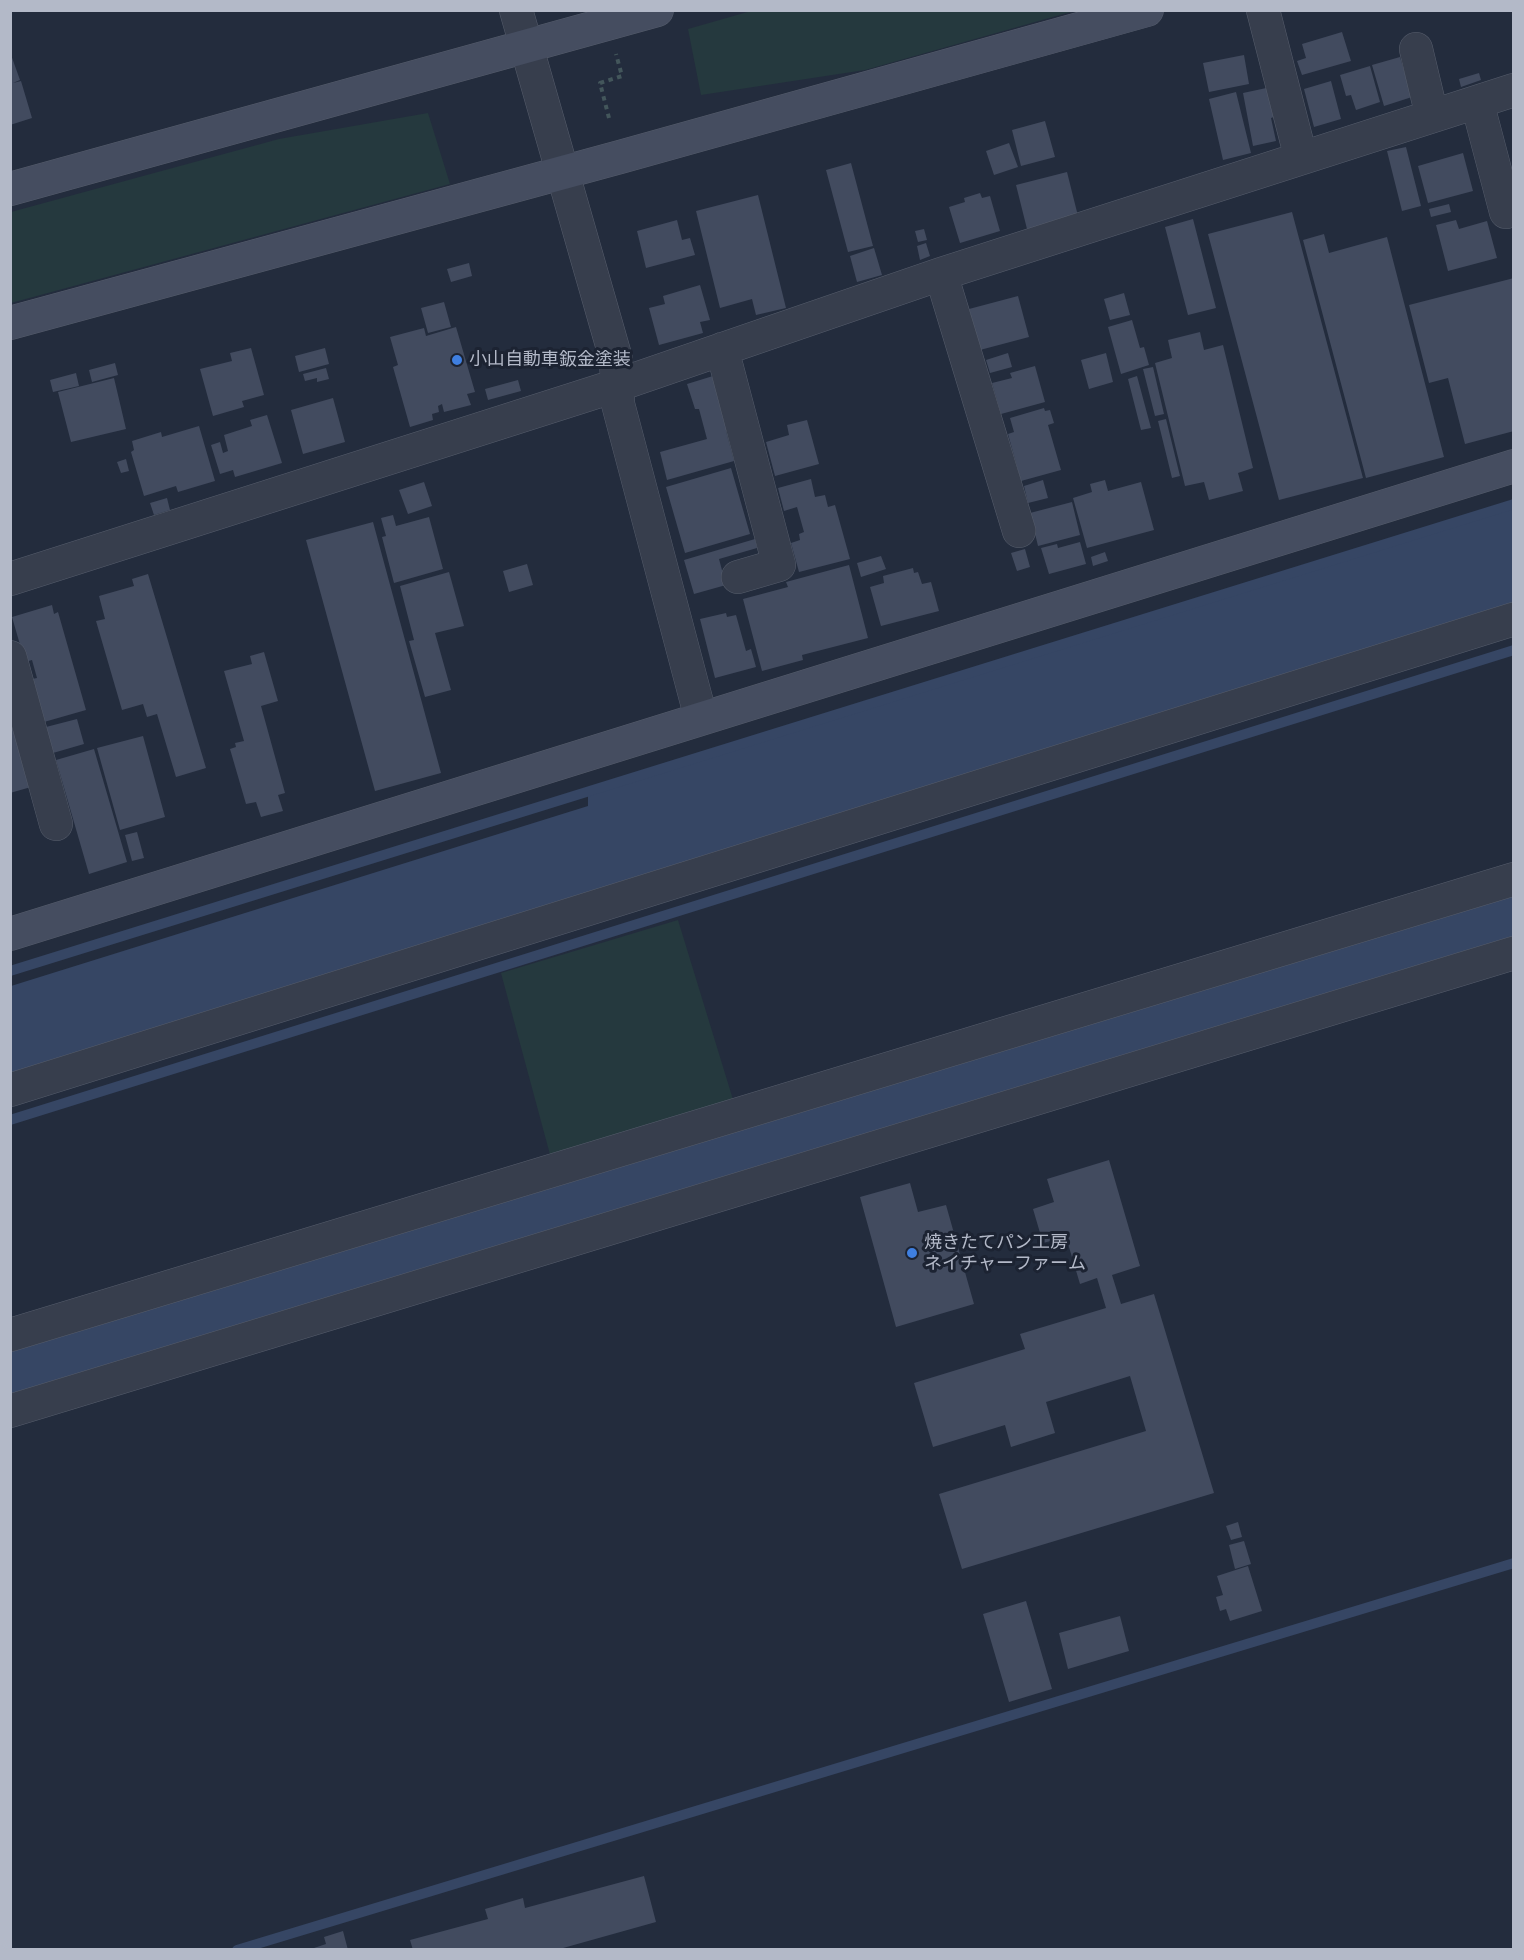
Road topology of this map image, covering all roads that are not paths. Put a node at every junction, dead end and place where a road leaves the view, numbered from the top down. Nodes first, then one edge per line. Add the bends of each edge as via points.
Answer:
1 (516, 10) edge
2 (657, 10) edge
3 (1147, 10) edge
4 (1263, 10) edge
5 (526, 45) junction
6 (1416, 49) dead end
7 (1514, 90) edge
8 (1477, 102) junction
9 (1432, 116) junction
10 (1301, 158) junction
11 (563, 173) junction
12 (10, 189) edge
13 (1506, 212) dead end
14 (941, 274) junction
15 (10, 323) edge
16 (722, 349) junction
17 (618, 385) junction
18 (1514, 466) edge
19 (1019, 531) dead end
20 (738, 577) dead end
21 (10, 579) edge
22 (1514, 619) edge
23 (10, 657) edge
24 (702, 718) junction
25 (56, 824) dead end
26 (1514, 879) edge
27 (10, 934) edge
28 (1514, 953) edge
29 (10, 1090) edge
30 (10, 1335) edge
31 (10, 1411) edge

1 - 5 street
2 - 5 street
3 - 11 street
4 - 10 street
5 - 11 street
5 - 12 street
6 - 9 street
7 - 8 street
8 - 9 street
8 - 13 street
9 - 10 street
10 - 14 street
11 - 15 street
11 - 17 street via 616,359
14 - 16 street
14 - 19 street
16 - 17 street
16 - 20 street via 779,565
17 - 21 street
17 - 24 street via 618,404
18 - 24 street
22 - 29 street
23 - 25 street
24 - 27 street
26 - 30 street
28 - 31 street

